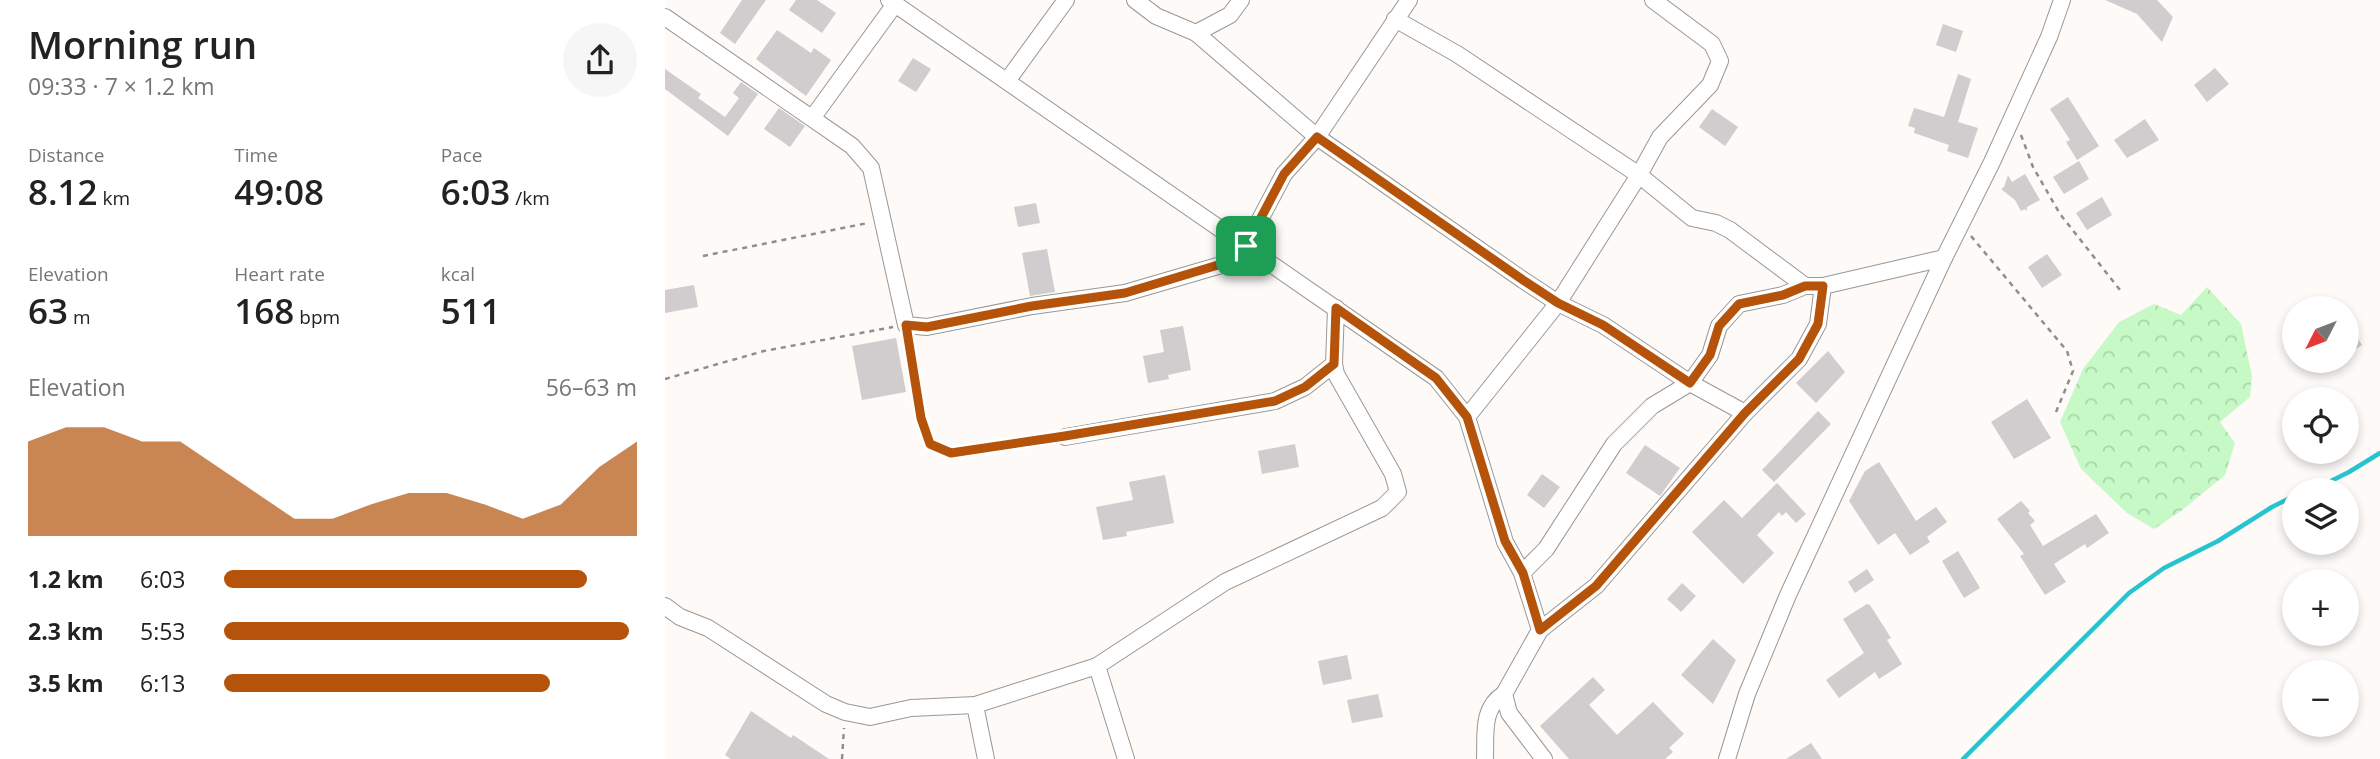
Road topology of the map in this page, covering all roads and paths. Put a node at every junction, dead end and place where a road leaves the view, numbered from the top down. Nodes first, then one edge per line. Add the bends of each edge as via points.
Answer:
1 (1066, 0) edge
2 (1135, 0) edge
3 (1241, 0) edge
4 (1409, 0) edge
5 (1653, 0) edge
6 (2062, 0) edge
7 (892, 2) edge
8 (665, 17) edge
9 (1395, 19) junction
10 (1196, 33) junction
11 (1007, 81) junction
12 (2013, 116) junction
13 (813, 117) junction
14 (1317, 137) junction
15 (1639, 175) junction
16 (881, 221) junction
17 (1962, 226) junction
18 (1246, 246) junction
19 (703, 256) dead end
20 (1944, 258) junction
21 (1805, 286) junction
22 (1823, 286) junction
23 (2120, 290) dead end
24 (1558, 303) junction
25 (1336, 308) junction
26 (906, 325) junction
27 (1334, 364) junction
28 (665, 379) edge
29 (1690, 383) junction
30 (2056, 412) dead end
31 (1745, 413) junction
32 (1467, 417) junction
33 (1065, 436) joint
34 (1523, 573) junction
35 (665, 606) edge
36 (1540, 630) junction
37 (1097, 666) junction
38 (1504, 694) junction
39 (975, 705) junction
40 (845, 712) junction
41 (842, 759) edge
42 (986, 759) edge
43 (1126, 759) edge
44 (1485, 759) edge
45 (1544, 759) edge
46 (1727, 759) edge

1 - 11 street
2 - 10 street via 1156,16
3 - 10 street via 1230,15
4 - 9 street
5 - 15 street via 1712,44 1720,61 1710,85 1660,137
6 - 12 street
7 - 11 street
7 - 13 street
8 - 13 street
9 - 14 street
9 - 15 street via 1457,54
10 - 14 street
11 - 18 street
12 - 17 street
12 - 23 path via 2033,167 2060,215
13 - 16 street via 871,167
14 - 18 street via 1284,174
14 - 24 street
15 - 21 street via 1692,218 1730,230
15 - 24 street
16 - 19 path
16 - 26 street
17 - 20 street
17 - 30 path via 2067,351 2073,371
18 - 25 street
18 - 26 street via 1228,262 1125,293 927,327
20 - 22 street
20 - 46 street via 1788,595 1747,694
21 - 22 street
21 - 29 street via 1739,304 1719,326 1710,355
22 - 31 street via 1812,339 1799,359
24 - 29 street via 1603,325
24 - 32 street
25 - 27 street
25 - 32 street via 1436,378
26 - 28 path via 764,351
26 - 33 path via 921,418 930,444 951,453
27 - 33 street via 1305,387 1275,401
27 - 37 street via 1393,474 1398,492 1382,508 1225,582
29 - 31 street
29 - 34 street via 1652,406 1614,444 1546,550
31 - 36 street via 1596,586
32 - 34 street via 1505,541
34 - 36 street
35 - 40 street
36 - 38 street
37 - 39 street
37 - 43 street
38 - 44 street via 1495,699 1486,715
38 - 45 street via 1509,713
39 - 40 street via 911,708 870,717
39 - 42 street
40 - 41 path

